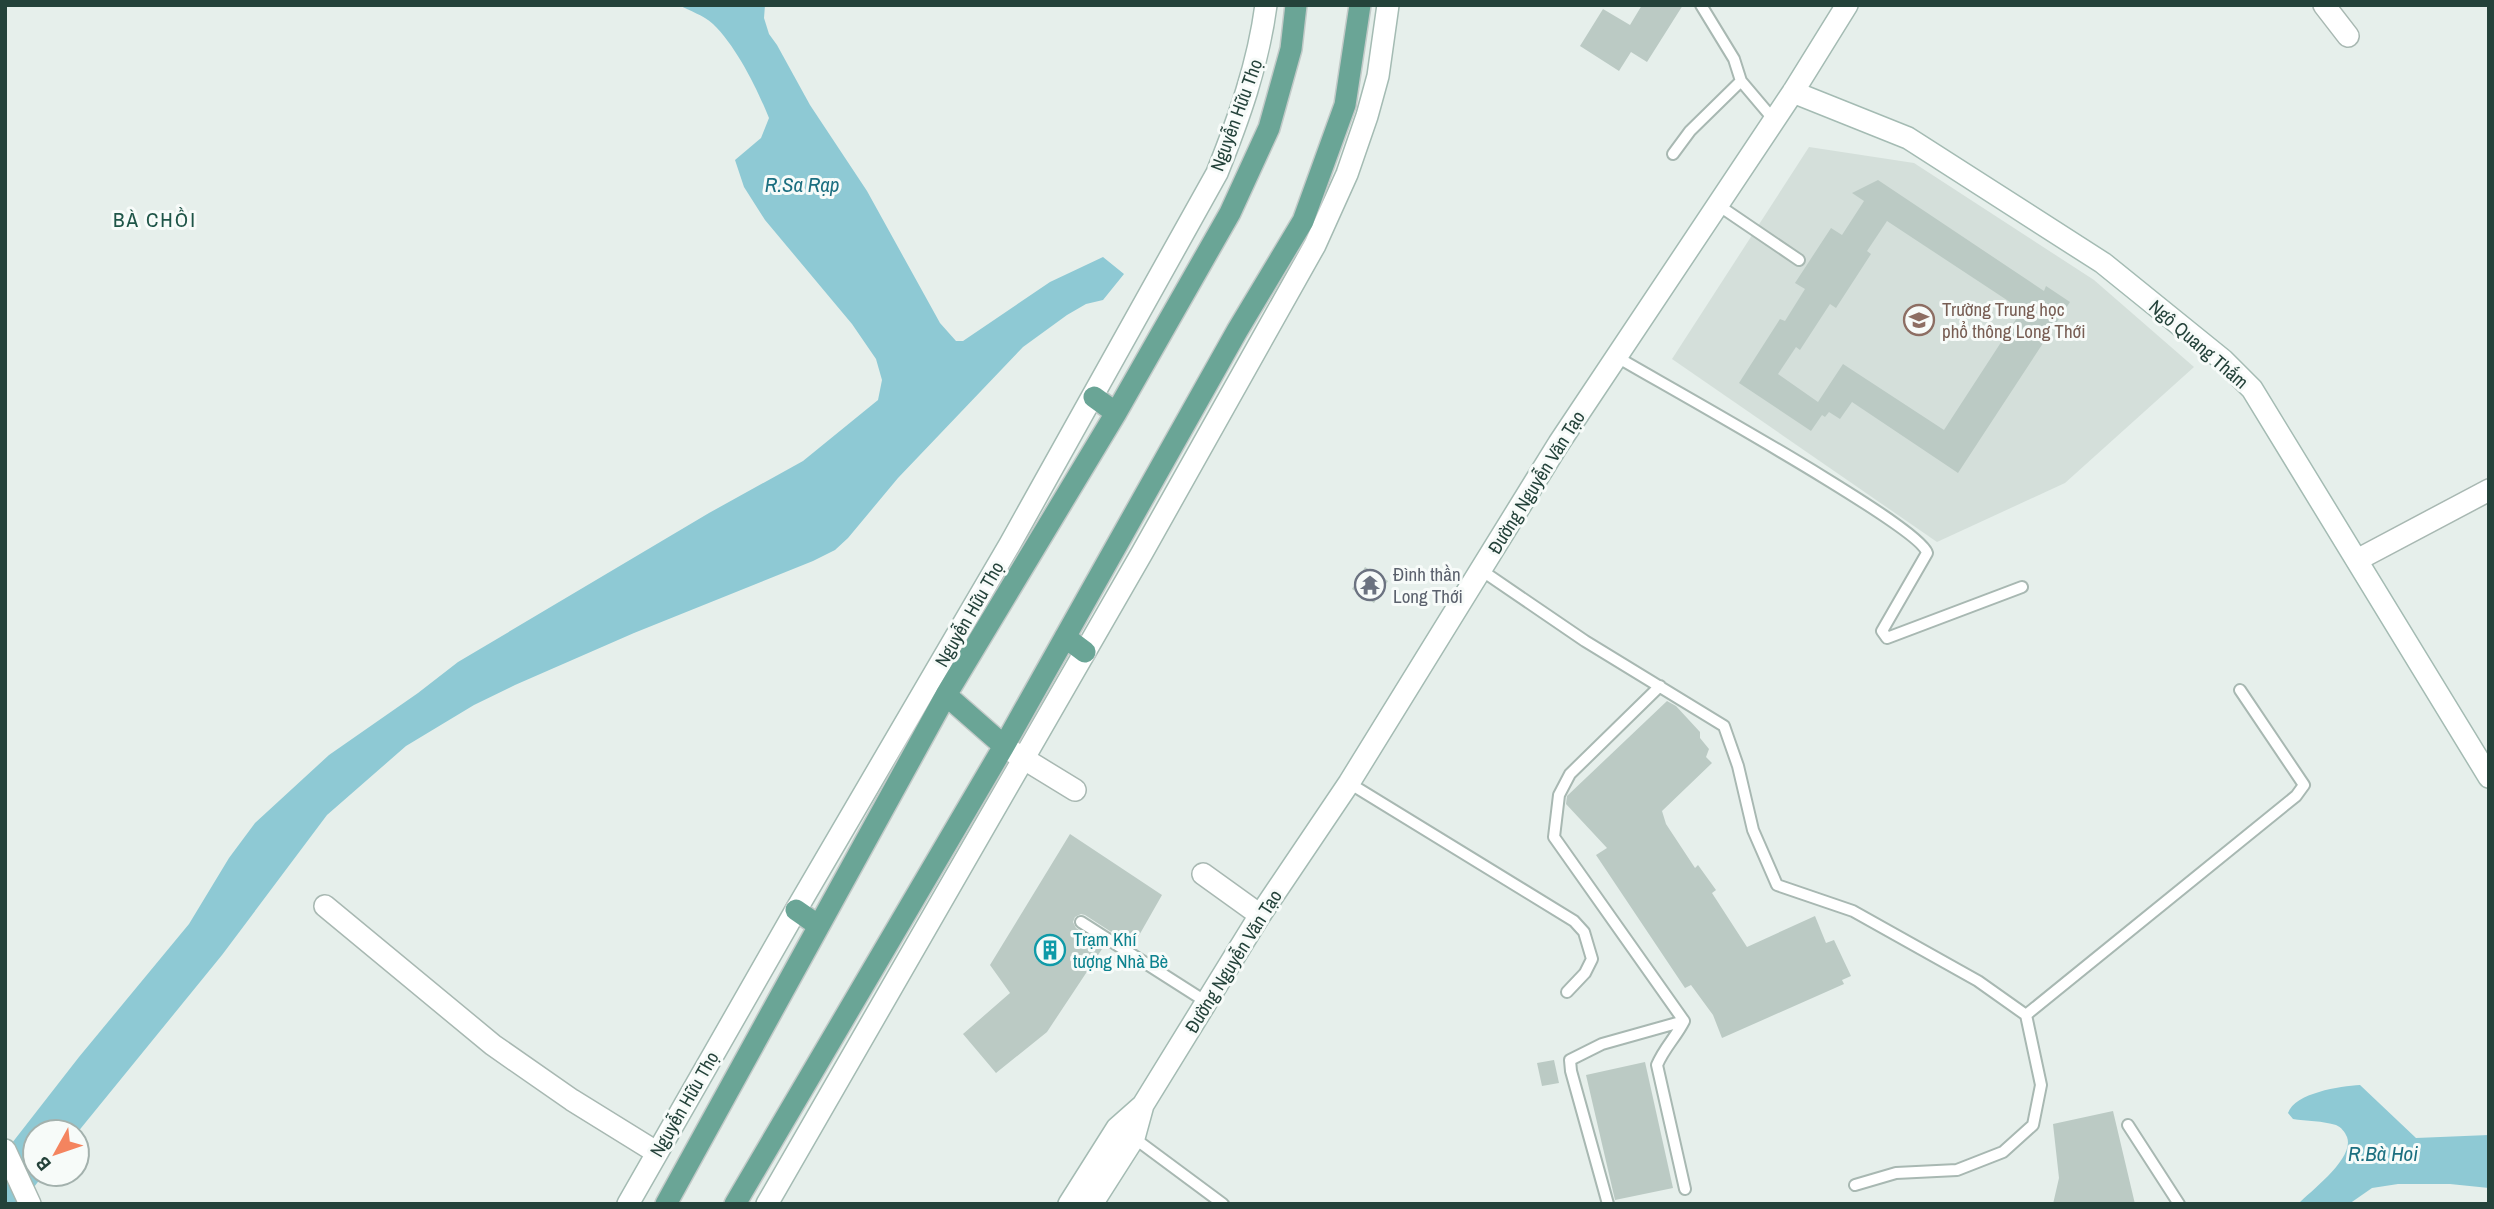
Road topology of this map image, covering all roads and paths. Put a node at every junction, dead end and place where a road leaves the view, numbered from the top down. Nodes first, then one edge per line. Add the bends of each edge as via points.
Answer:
1 (1266, 5) edge
2 (1296, 5) edge
3 (1360, 5) edge
4 (1388, 5) edge
5 (1700, 5) edge
6 (1847, 5) edge
7 (2324, 5) edge
8 (2348, 36) dead end
9 (1741, 81) junction
10 (1793, 92) junction
11 (1774, 120) junction
12 (1673, 154) dead end
13 (1718, 205) junction
14 (1799, 260) dead end
15 (1617, 357) junction
16 (1094, 397) junction
17 (1116, 413) junction
18 (2489, 490) edge
19 (2489, 505) edge
20 (2361, 566) junction
21 (1481, 570) junction
22 (2022, 587) dead end
23 (1065, 637) junction
24 (1085, 652) junction
25 (1660, 686) junction
26 (2241, 690) dead end
27 (946, 695) junction
28 (1004, 746) junction
29 (1023, 758) junction
30 (2489, 777) edge
31 (1349, 783) junction
32 (1075, 790) dead end
33 (1203, 874) dead end
34 (325, 906) dead end
35 (796, 910) junction
36 (1260, 915) junction
37 (1081, 922) dead end
38 (819, 926) junction
39 (1567, 992) dead end
40 (1208, 1003) junction
41 (2026, 1015) junction
42 (1684, 1021) junction
43 (1143, 1105) junction
44 (2128, 1125) dead end
45 (1134, 1138) junction
46 (5, 1150) edge
47 (656, 1152) junction
48 (1855, 1185) dead end
49 (1685, 1189) dead end
50 (29, 1201) edge
51 (628, 1204) edge
52 (666, 1204) edge
53 (736, 1204) edge
54 (767, 1204) edge
55 (1069, 1204) edge
56 (1092, 1204) edge
57 (1223, 1204) edge
58 (1608, 1204) edge
59 (2179, 1204) edge

1 - 16 main road, Nguyễn Hữu Thọ via 1261,45 1217,173
2 - 17 main road, Nguyễn Hữu Thọ via 1291,49 1269,128 1230,213
3 - 23 main road via 1345,105 1303,221
4 - 24 main road via 1367,116 1315,245
5 - 9 lane via 1734,59
6 - 10 main road, Đường Nguyễn Văn Tạo
7 - 8 main road
9 - 11 lane
9 - 12 lane
10 - 11 main road, Đường Nguyễn Văn Tạo
10 - 20 main road, Ngô Quang Thắm via 1908,138 2103,263 2224,360 2252,389
11 - 13 main road, Đường Nguyễn Văn Tạo
13 - 14 lane
13 - 15 main road, Đường Nguyễn Văn Tạo
15 - 21 main road, Đường Nguyễn Văn Tạo
15 - 22 lane via 1838,486 1922,544 1927,553 1882,631 1887,638
16 - 17 main road
16 - 35 main road, Nguyễn Hữu Thọ
17 - 27 main road, Nguyễn Hữu Thọ
18 - 20 main road
19 - 20 main road
20 - 30 main road, Ngô Quang Thắm
21 - 25 lane
21 - 31 main road, Đường Nguyễn Văn Tạo
23 - 24 main road
23 - 28 main road
24 - 29 main road
25 - 41 lane via 1724,726 1753,830 1777,885 1853,911 1978,981
25 - 42 lane via 1570,774 1559,795 1554,837
26 - 41 lane via 2304,785
27 - 28 main road
27 - 38 main road, Nguyễn Hữu Thọ
28 - 29 main road
28 - 53 main road
29 - 32 main road
29 - 54 main road
31 - 36 main road, Đường Nguyễn Văn Tạo
31 - 39 lane via 1574,921 1584,932 1592,959
33 - 36 main road
34 - 47 main road via 493,1045
35 - 38 main road
35 - 47 main road, Nguyễn Hữu Thọ
36 - 40 main road, Đường Nguyễn Văn Tạo
37 - 40 lane
38 - 52 main road, Nguyễn Hữu Thọ
40 - 43 main road, Đường Nguyễn Văn Tạo
41 - 48 lane via 2040,1085 2033,1125 2003,1152 1957,1170 1896,1173
42 - 49 lane via 1657,1065
42 - 58 lane via 1602,1044 1570,1060
43 - 45 main road, Đường Nguyễn Văn Tạo
43 - 55 main road, Đường Nguyễn Văn Tạo via 1117,1128
44 - 59 lane
45 - 56 main road, Đường Nguyễn Văn Tạo
45 - 57 lane
46 - 50 main road
47 - 51 main road, Nguyễn Hữu Thọ

